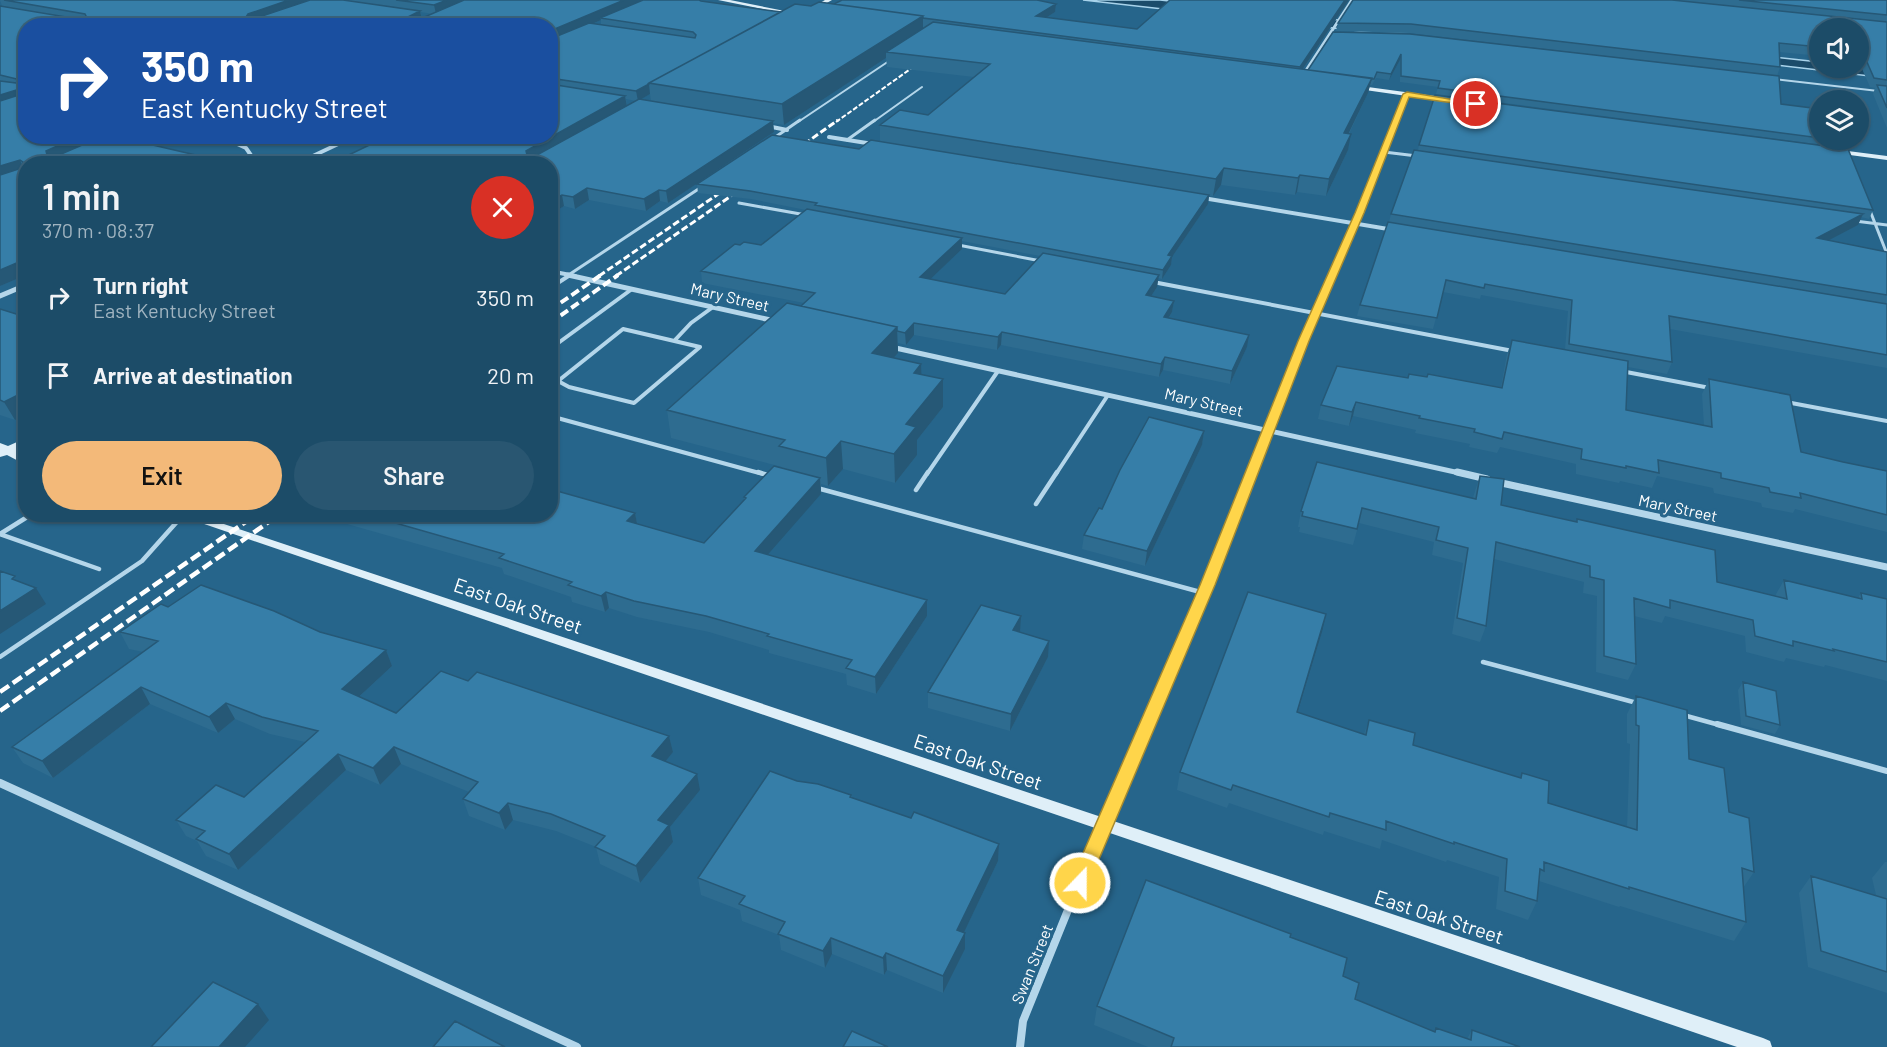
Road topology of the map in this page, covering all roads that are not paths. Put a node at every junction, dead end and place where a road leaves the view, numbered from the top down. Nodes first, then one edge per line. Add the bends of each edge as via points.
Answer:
1 (721, 0) edge
2 (829, 0) edge
3 (1352, 0) edge
4 (802, 14) junction
5 (818, 16) edge
6 (793, 20) edge
7 (1331, 32) junction
8 (1338, 34) edge
9 (896, 56) edge
10 (1770, 78) edge
11 (1300, 80) joint
12 (1310, 82) edge
13 (1342, 86) edge
14 (922, 87) dead end
15 (1887, 92) edge
16 (1407, 94) junction
17 (1453, 100) edge
18 (765, 126) edge
19 (787, 130) junction
20 (829, 137) dead end
21 (847, 140) junction
22 (237, 144) edge
23 (338, 144) edge
24 (766, 144) edge
25 (882, 145) edge
26 (1828, 150) edge
27 (1384, 152) junction
28 (252, 156) edge
29 (313, 156) edge
30 (1419, 157) edge
31 (1887, 158) edge
32 (707, 183) edge
33 (1197, 197) edge
34 (739, 202) edge
35 (1867, 202) edge
36 (809, 216) edge
37 (1852, 220) edge
38 (1355, 223) junction
39 (1875, 224) junction
40 (1887, 225) edge
41 (1404, 231) edge
42 (951, 243) edge
43 (1887, 254) edge
44 (1045, 261) edge
45 (558, 273) edge
46 (570, 275) junction
47 (1151, 282) edge
48 (558, 283) edge
49 (18, 288) edge
50 (632, 289) junction
51 (0, 296) edge
52 (713, 307) junction
53 (1316, 314) junction
54 (782, 322) edge
55 (675, 340) junction
56 (558, 343) edge
57 (884, 345) edge
58 (1517, 351) edge
59 (1610, 369) edge
60 (999, 371) junction
61 (1714, 388) edge
62 (1108, 395) junction
63 (1783, 401) edge
64 (558, 418) edge
65 (1887, 421) edge
66 (1269, 431) junction
67 (18, 444) edge
68 (2, 451) edge
69 (18, 458) edge
70 (780, 478) edge
71 (814, 488) edge
72 (916, 490) dead end
73 (1036, 504) dead end
74 (19, 522) edge
75 (176, 522) edge
76 (215, 522) edge
77 (0, 534) edge
78 (1887, 567) edge
79 (99, 569) dead end
80 (1204, 593) junction
81 (1, 656) edge
82 (1483, 662) dead end
83 (1645, 705) edge
84 (1679, 715) edge
85 (1887, 771) edge
86 (0, 783) edge
87 (1102, 826) junction
88 (577, 1047) edge
89 (1020, 1047) edge
90 (1762, 1047) edge

1 - 4 main road
2 - 4 main road
3 - 7 street
4 - 5 main road
4 - 6 main road
7 - 8 lane
7 - 11 street
9 - 19 lane
10 - 15 lane
11 - 12 main road
13 - 16 main road
14 - 21 lane
16 - 17 main road
16 - 27 street, Swan Street
18 - 19 street
19 - 24 lane
20 - 21 street
21 - 25 street
22 - 28 street
23 - 29 street
26 - 31 main road via 1849,156
27 - 30 lane
27 - 38 street, Swan Street
32 - 46 lane
33 - 38 street
34 - 36 lane
35 - 39 lane
37 - 39 lane
38 - 41 street
38 - 53 street, Swan Street
39 - 40 lane
39 - 43 lane
42 - 44 lane
45 - 46 street, Mary Street
46 - 48 lane
46 - 50 street, Mary Street
47 - 53 lane
49 - 51 street
50 - 52 street, Mary Street
50 - 56 lane
52 - 54 street, Mary Street
52 - 55 lane via 691,322
53 - 58 lane
53 - 66 street, Swan Street
55 - 55 lane via 623,329 558,381 634,403 700,347
57 - 60 street, Mary Street
59 - 61 lane
60 - 62 street, Mary Street
60 - 72 lane
62 - 66 street, Mary Street
62 - 73 lane
63 - 65 lane
64 - 70 lane
66 - 78 street, Mary Street
66 - 80 street, Swan Street
67 - 68 main road
68 - 69 main road
71 - 80 lane
74 - 77 lane
75 - 81 lane via 142,561
76 - 87 main road, East Oak Street
77 - 79 lane
80 - 87 street, Swan Street
82 - 83 lane
84 - 85 lane
86 - 88 street
87 - 89 street, Swan Street via 1023,1021
87 - 90 main road, East Oak Street

